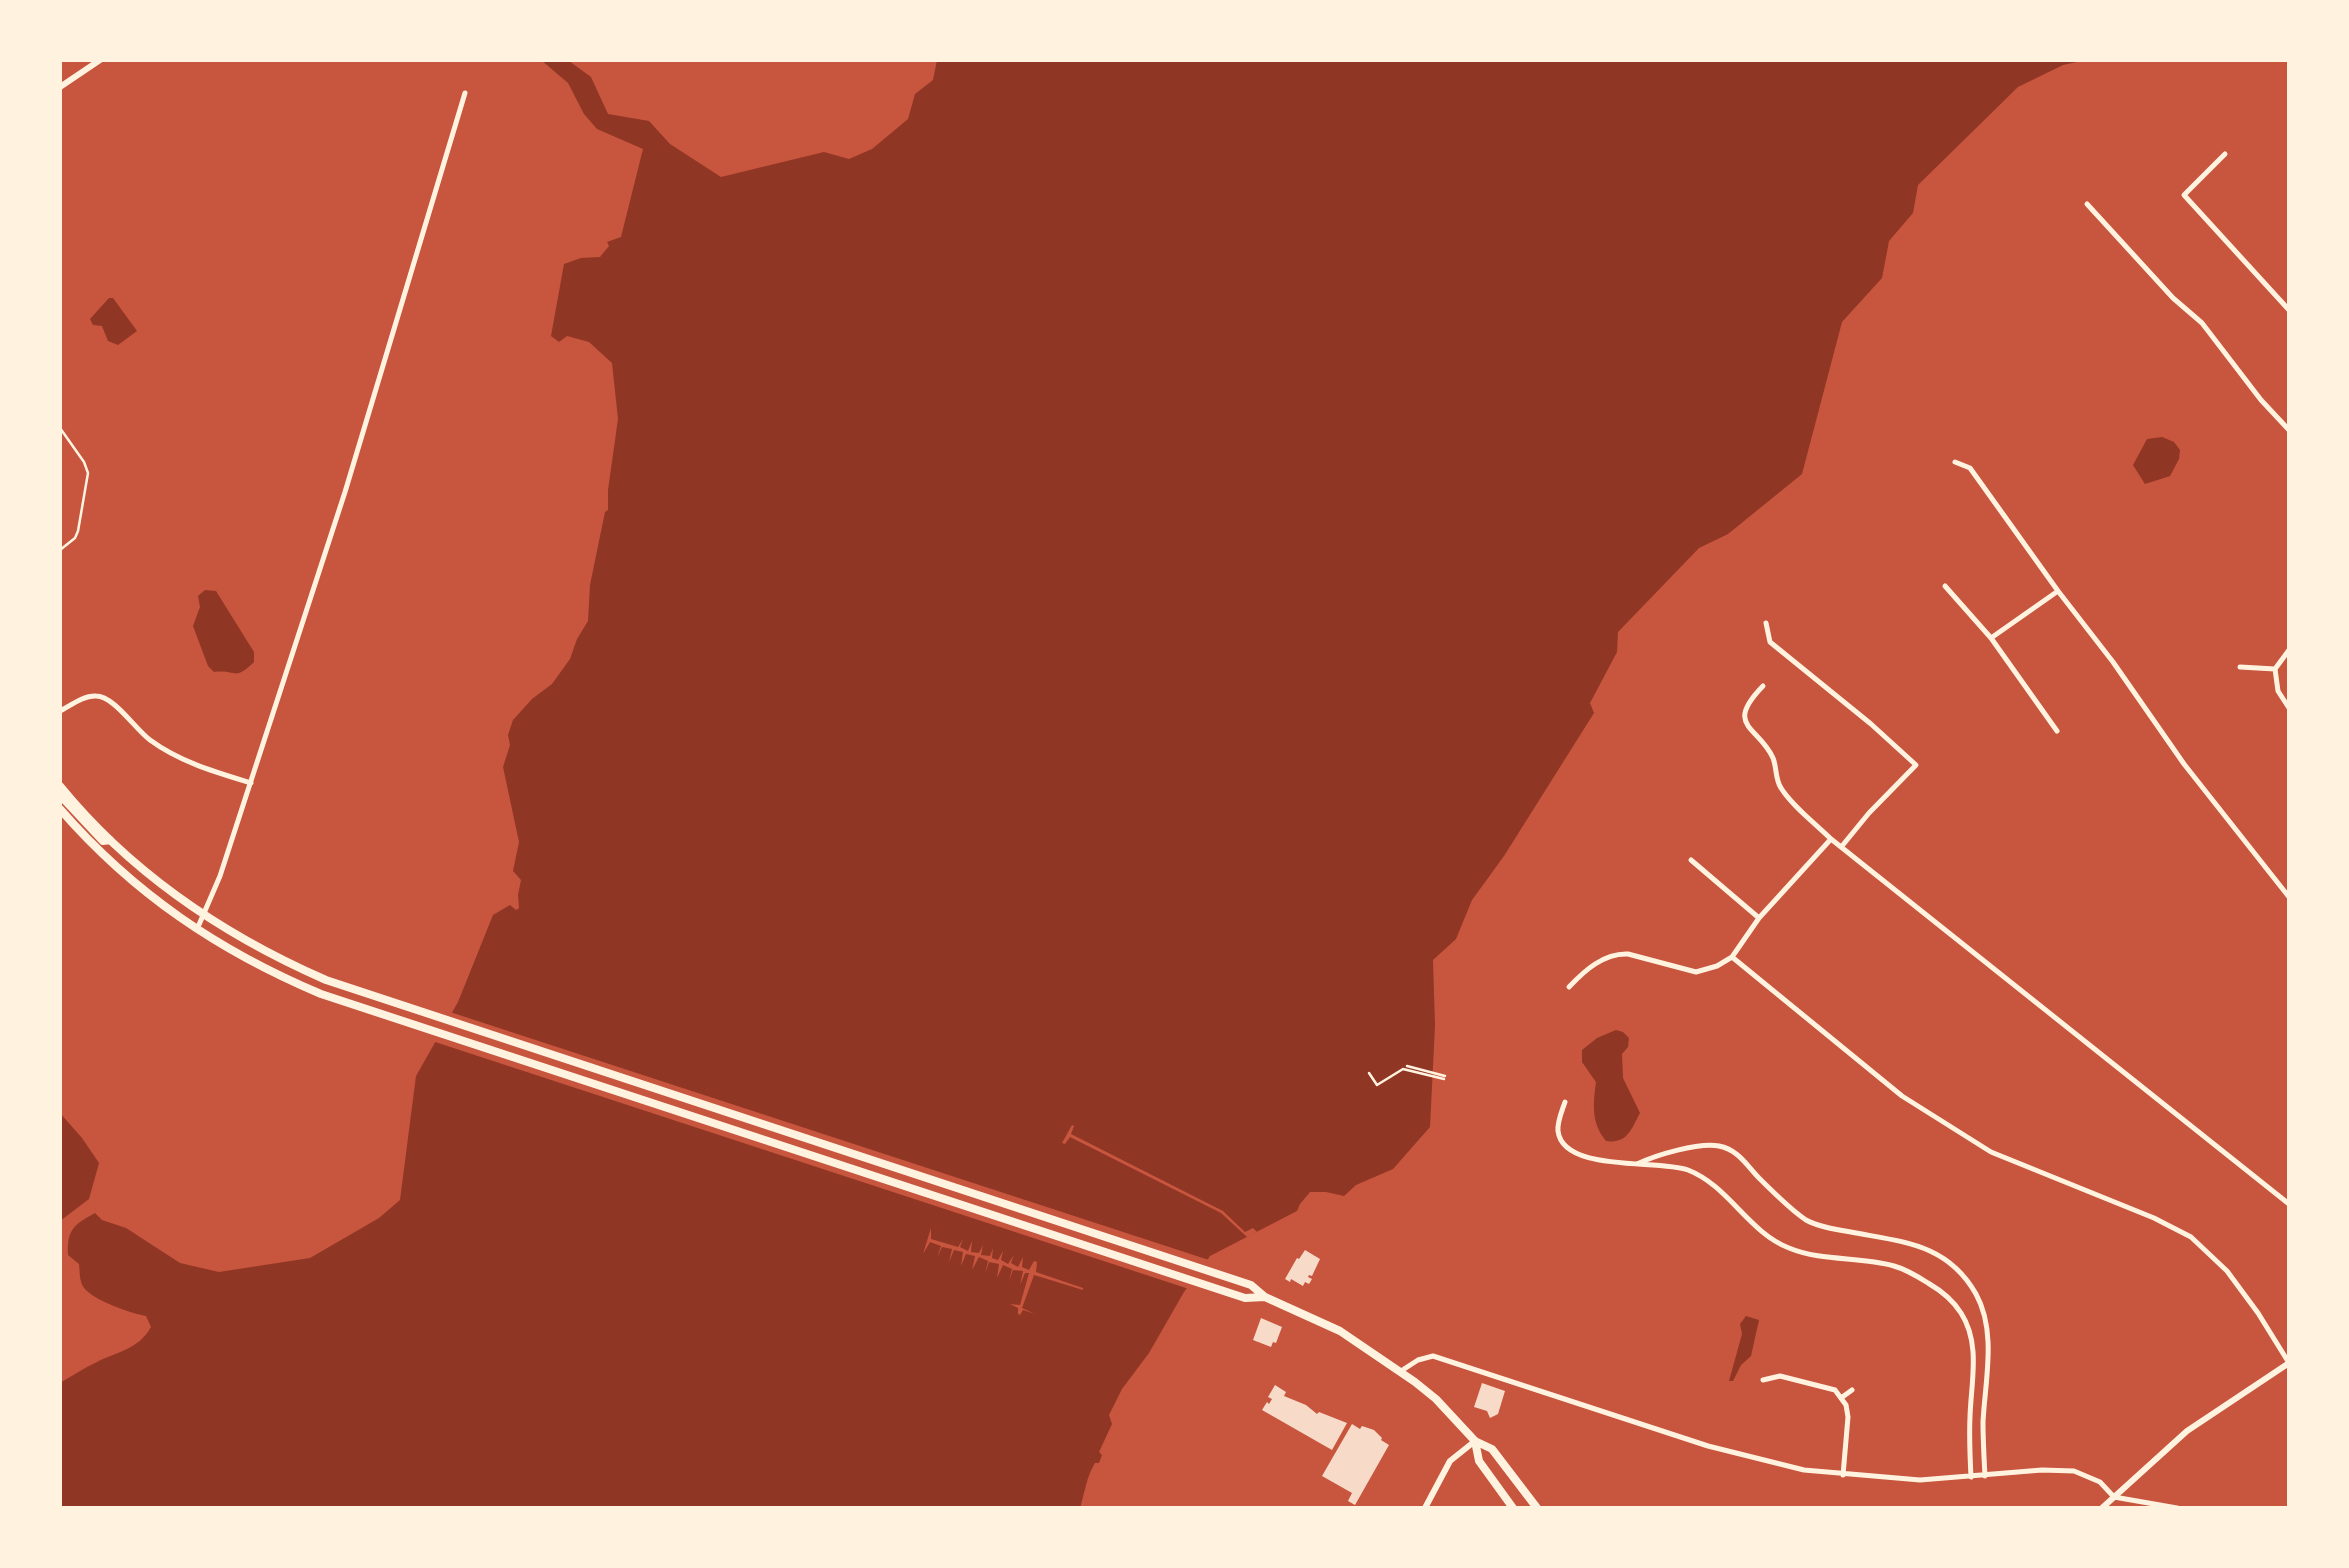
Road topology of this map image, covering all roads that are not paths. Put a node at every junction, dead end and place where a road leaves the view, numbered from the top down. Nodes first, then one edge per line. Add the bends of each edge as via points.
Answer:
1 (100, 60) edge
2 (60, 87) edge
3 (465, 93) dead end
4 (2226, 154) dead end
5 (2088, 204) dead end
6 (2289, 310) edge
7 (60, 428) edge
8 (2289, 430) edge
9 (1955, 462) dead end
10 (60, 550) edge
11 (1945, 586) dead end
12 (2058, 591) junction
13 (1766, 623) dead end
14 (1991, 638) junction
15 (2289, 650) edge
16 (2240, 667) dead end
17 (2275, 669) junction
18 (1763, 686) dead end
19 (2289, 708) edge
20 (60, 711) edge
21 (2057, 730) dead end
22 (251, 783) junction
23 (60, 786) edge
24 (60, 795) edge
25 (60, 809) edge
26 (1831, 839) junction
27 (110, 840) junction
28 (1842, 846) junction
29 (1691, 860) dead end
30 (2289, 897) edge
31 (204, 916) junction
32 (1759, 918) junction
33 (196, 930) junction
34 (1732, 957) junction
35 (1569, 987) dead end
36 (1565, 1102) dead end
37 (1634, 1165) junction
38 (2289, 1204) edge
39 (1265, 1297) junction
40 (2289, 1363) edge
41 (1401, 1371) junction
42 (1763, 1380) dead end
43 (1852, 1390) dead end
44 (1841, 1398) junction
45 (1475, 1441) junction
46 (1844, 1475) junction
47 (1985, 1476) junction
48 (1971, 1477) junction
49 (2114, 1497) junction
50 (1425, 1508) edge
51 (1513, 1508) edge
52 (1537, 1508) edge
53 (2102, 1508) edge
54 (2177, 1508) edge

1 - 2 street
3 - 22 street
4 - 6 street via 2184,195
5 - 8 street via 2202,324
7 - 10 lane via 88,473 78,531
9 - 12 street via 1970,468
11 - 14 street
12 - 14 street
12 - 30 street
13 - 28 street via 1770,642 1916,765
14 - 21 street
15 - 17 street
16 - 17 street
17 - 19 street
18 - 26 street via 1747,708 1748,729 1770,753 1781,789
20 - 22 street via 103,697 171,754
22 - 31 street
23 - 27 main road
24 - 27 main road via 103,841
25 - 33 main road via 123,873
26 - 28 street
26 - 32 street
27 - 31 main road
28 - 38 street
29 - 32 street
31 - 33 street
31 - 39 main road via 353,991 1220,1275
32 - 34 street
33 - 39 main road via 278,976 348,1004 1246,1298
34 - 35 street via 1696,972 1618,953
34 - 40 street via 1902,1096 1991,1152 2191,1237 2227,1271
36 - 37 street via 1558,1129 1568,1150
37 - 47 street via 1719,1146 1739,1156 1808,1221 1928,1248 1957,1268 1979,1300 1986,1327
37 - 48 street via 1696,1174 1784,1246 1821,1258 1893,1266 1947,1297 1965,1320 1973,1348
39 - 41 main road via 1340,1330
40 - 49 street via 2195,1425
41 - 45 main road
41 - 46 street via 1433,1356 1708,1446
42 - 44 street via 1780,1376 1824,1386
43 - 44 street
44 - 46 street via 1848,1417
45 - 50 street via 1450,1462
45 - 51 main road via 1478,1461
45 - 52 main road via 1492,1449
46 - 48 street
47 - 48 street
47 - 49 street via 2074,1471
49 - 53 street
49 - 54 street

